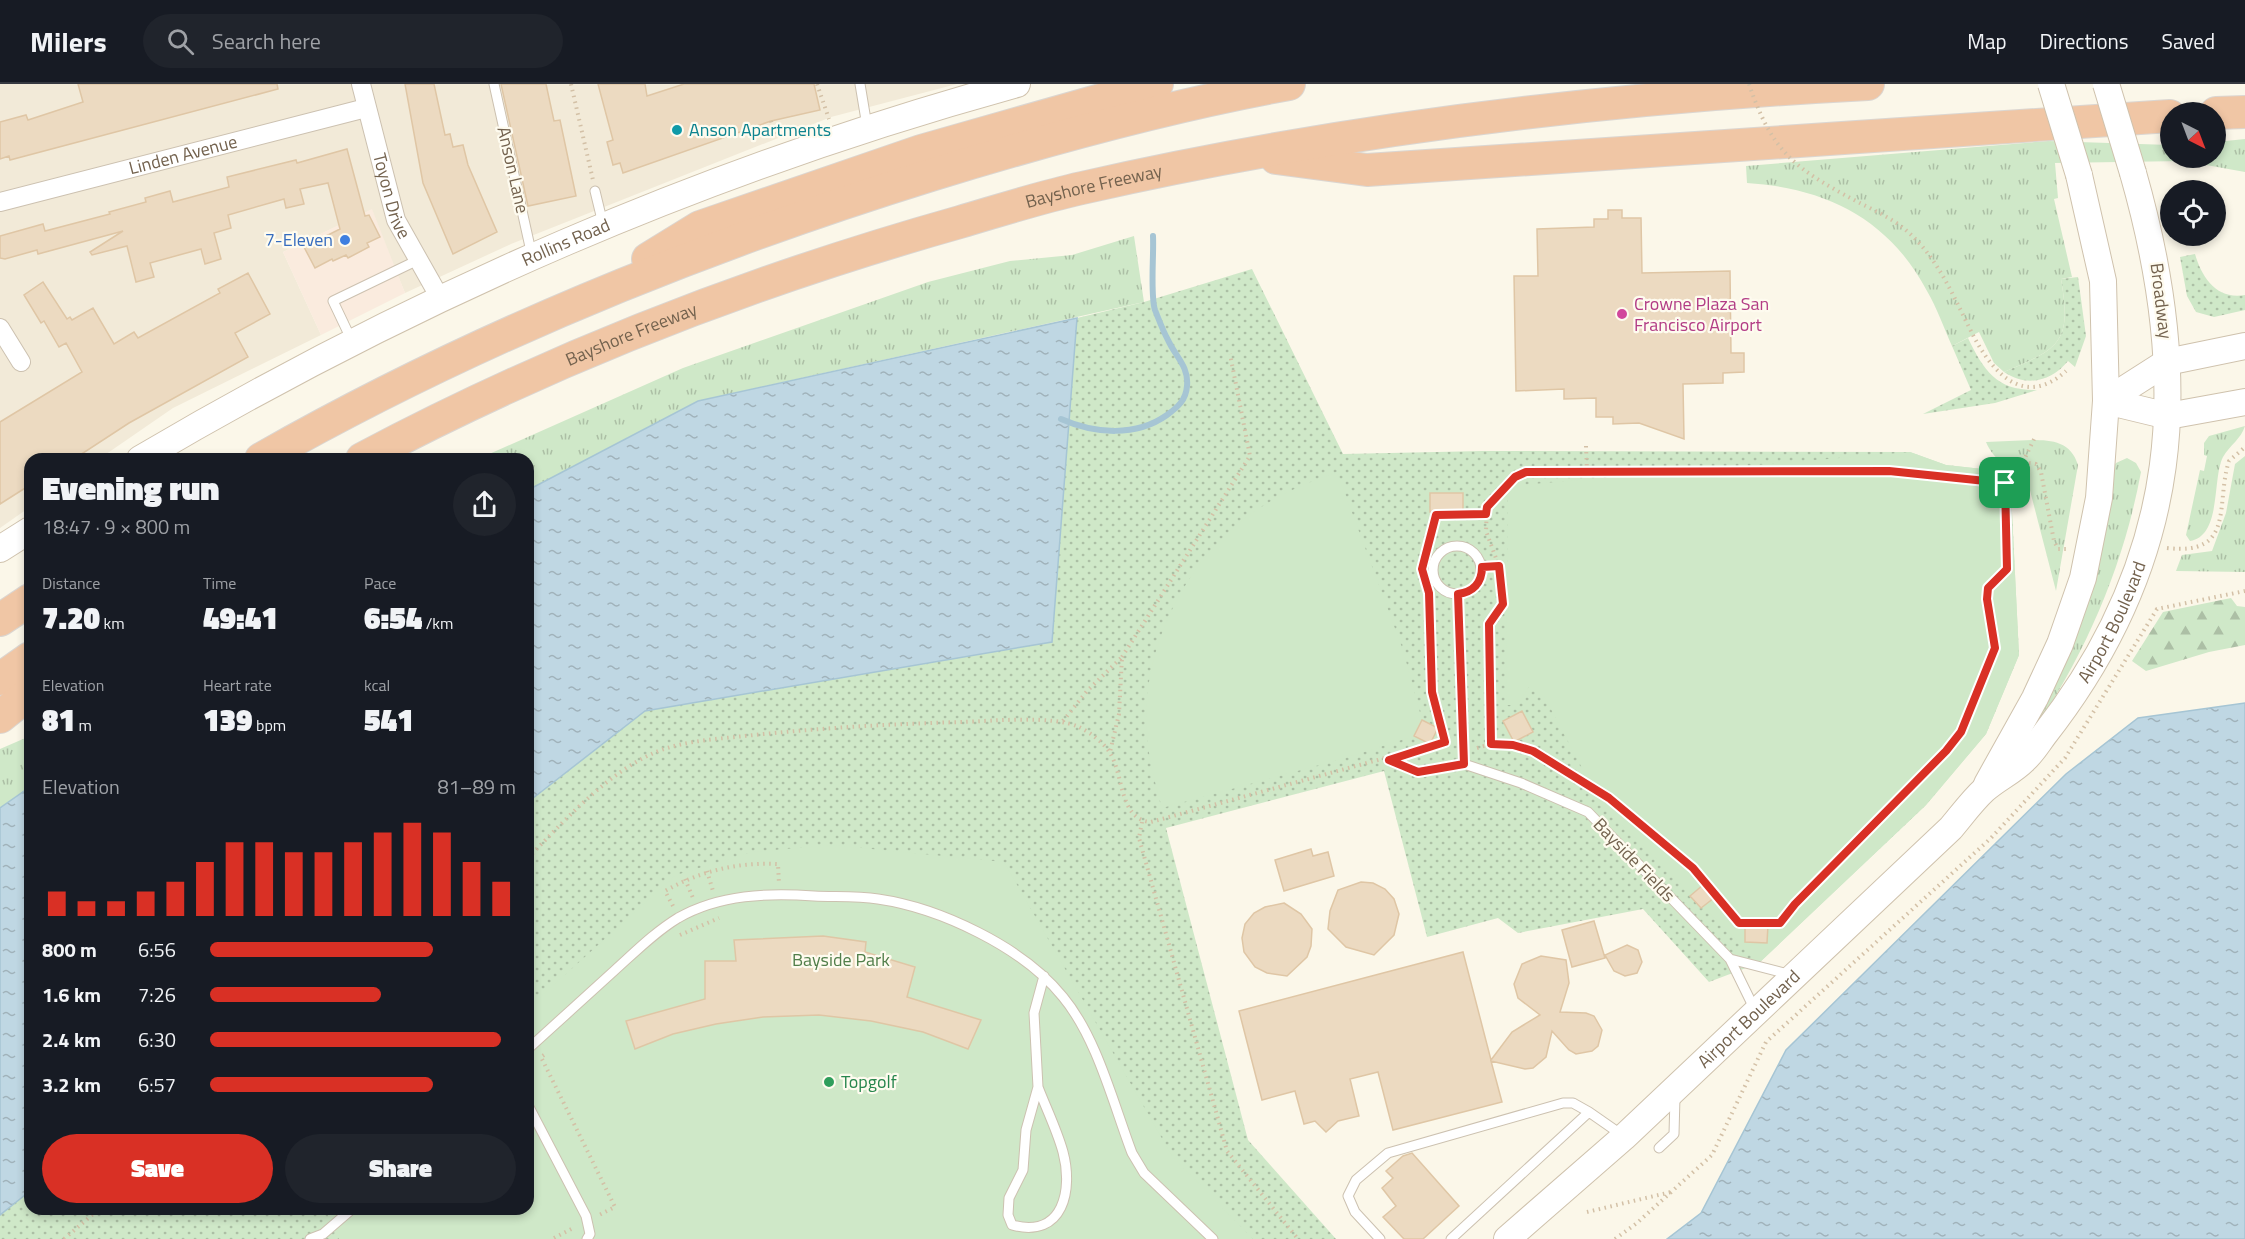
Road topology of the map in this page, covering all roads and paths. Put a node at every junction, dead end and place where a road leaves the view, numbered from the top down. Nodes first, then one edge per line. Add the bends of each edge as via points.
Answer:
1 (361, 84) edge
2 (494, 84) edge
3 (571, 84) edge
4 (817, 84) edge
5 (860, 84) edge
6 (1017, 84) edge
7 (1157, 84) edge
8 (1289, 84) edge
9 (1749, 84) edge
10 (1868, 84) edge
11 (2051, 84) edge
12 (2106, 84) edge
13 (366, 108) junction
14 (2245, 112) edge
15 (2226, 113) edge
16 (2160, 117) edge
17 (771, 121) dead end
18 (830, 123) dead end
19 (868, 129) junction
20 (777, 140) dead end
21 (1248, 154) junction
22 (595, 191) joint
23 (0, 202) edge
24 (603, 224) junction
25 (532, 256) junction
26 (418, 260) junction
27 (440, 298) junction
28 (579, 303) junction
29 (0, 328) edge
30 (352, 340) junction
31 (2245, 346) edge
32 (1230, 354) dead end
33 (21, 362) dead end
34 (2168, 362) junction
35 (2066, 371) dead end
36 (2106, 401) junction
37 (2245, 402) edge
38 (2168, 416) junction
39 (2035, 437) dead end
40 (1586, 446) dead end
41 (2245, 447) edge
42 (150, 453) edge
43 (272, 453) edge
44 (374, 453) edge
45 (2023, 462) junction
46 (1587, 471) junction
47 (2005, 483) junction
48 (1486, 514) junction
49 (24, 534) edge
50 (2070, 540) dead end
51 (2145, 545) junction
52 (0, 549) edge
53 (1499, 566) junction
54 (1482, 567) junction
55 (2245, 591) edge
56 (1458, 594) junction
57 (24, 604) edge
58 (0, 620) edge
59 (1122, 657) junction
60 (24, 662) edge
61 (0, 679) edge
62 (24, 698) edge
63 (0, 717) edge
64 (1063, 722) junction
65 (1491, 744) junction
66 (1475, 748) dead end
67 (1110, 753) junction
68 (1389, 760) junction
69 (1464, 764) junction
70 (1418, 772) joint
71 (1984, 790) junction
72 (1142, 822) junction
73 (534, 852) edge
74 (707, 871) junction
75 (665, 891) dead end
76 (713, 892) dead end
77 (779, 894) junction
78 (721, 917) dead end
79 (676, 937) dead end
80 (1730, 959) junction
81 (1044, 976) junction
82 (1794, 976) junction
83 (1756, 1012) junction
84 (534, 1044) edge
85 (549, 1050) dead end
86 (1038, 1087) junction
87 (1675, 1089) junction
88 (1589, 1112) junction
89 (534, 1116) edge
90 (1624, 1137) junction
91 (1659, 1148) dead end
92 (1672, 1191) junction
93 (1587, 1212) dead end
94 (92, 1215) edge
95 (345, 1215) edge
96 (599, 1215) dead end
97 (578, 1226) dead end
98 (554, 1238) edge
99 (64, 1239) edge
100 (310, 1239) edge
101 (587, 1239) edge
102 (1213, 1239) edge
103 (1298, 1239) edge
104 (1380, 1239) edge
105 (1451, 1239) edge
106 (1507, 1239) edge
107 (1615, 1239) edge

1 - 13 street, Toyon Drive
2 - 25 lane, Anson Lane
3 - 22 path
4 - 18 path
5 - 19 lane
6 - 19 main road, Rollins Road
7 - 28 highway via 921,151 700,227
8 - 28 highway via 1120,121 907,182 731,242
9 - 35 path, bridge via 1770,134 1794,163 1820,182 1894,222 1924,248 1993,368 2016,384 2044,384
10 - 21 highway, Bayshore Freeway via 1561,107 1343,136
11 - 36 main road, bridge via 2079,175 2103,281
12 - 34 main road, Broadway, bridge via 2156,259
13 - 23 street, Linden Avenue
13 - 26 street, Toyon Drive via 396,220
14 - 15 highway
16 - 21 highway via 1367,170
17 - 20 path
19 - 24 main road, Rollins Road
21 - 44 highway, Bayshore Freeway via 1078,188 875,245 594,349
22 - 24 lane
24 - 25 main road, Rollins Road
25 - 27 main road, Rollins Road
26 - 27 street, Toyon Drive
26 - 30 lane via 333,301
27 - 30 main road, Rollins Road
28 - 43 highway via 426,372
29 - 33 street
30 - 42 main road, Rollins Road
31 - 34 main road
32 - 59 path via 1250,456
34 - 36 main road
34 - 38 main road, Broadway
36 - 38 main road
36 - 71 main road, Airport Boulevard via 2098,508 2077,597 2048,672
37 - 38 main road
38 - 51 main road, Airport Boulevard via 2163,466
39 - 45 path
40 - 46 path
41 - 51 path via 2229,460 2220,518 2207,542 2190,550
45 - 47 path
45 - 50 path via 2031,462 2040,472 2058,549 2068,548
46 - 47 path via 1889,471
46 - 48 path via 1526,472 1515,477 1487,507
47 - 65 path via 2007,569 1988,588 1987,599 1995,648 1961,732 1780,923 1739,923 1693,868 1609,798 1533,751
48 - 53 path via 1486,531
48 - 68 path via 1436,515 1422,569 1429,593 1432,692 1445,742
49 - 52 main road
51 - 71 main road, Airport Boulevard via 2118,621 2082,683 2024,760
53 - 54 path
53 - 65 path via 1503,604 1489,624
54 - 56 lane via 1478,584 1469,592
54 - 56 lane via 1476,553 1467,547 1456,545 1440,553 1433,566 1436,582 1447,592
55 - 92 path via 2157,609 2065,758 1991,838 1766,1042 1712,1155
56 - 69 lane
57 - 58 highway
59 - 64 path via 1087,691
59 - 67 path via 1119,714
60 - 61 highway
62 - 63 highway
64 - 67 path via 1094,736
64 - 73 path via 795,730 700,741 658,751 632,764 571,813
65 - 66 path
67 - 72 path via 1126,802
68 - 70 path
68 - 72 path
69 - 70 lane, Bayside Fields
69 - 80 lane, Bayside Fields via 1588,812
71 - 82 main road, Airport Boulevard via 1951,828
72 - 103 path via 1139,838 1227,1150
74 - 75 path
74 - 76 path
74 - 77 path via 746,864 778,864
77 - 81 lane via 878,899 926,912 1000,945
77 - 84 lane via 716,902 679,918 654,935
78 - 79 path
80 - 82 lane
80 - 83 lane, Bayside Fields
81 - 86 lane via 1034,1013
81 - 102 lane via 1083,1024 1132,1153 1144,1173
82 - 83 main road, Airport Boulevard
83 - 87 main road, Airport Boulevard
85 - 96 path via 541,1058 615,1207
86 - 86 lane via 1026,1130 1023,1170 1010,1198 1008,1215 1012,1225 1039,1233 1053,1225 1064,1207 1066,1178 1064,1153
87 - 90 main road, Airport Boulevard
87 - 91 lane via 1674,1134
88 - 90 lane
88 - 104 lane via 1573,1103 1563,1103 1388,1153 1356,1180 1348,1196 1355,1212
88 - 105 lane
89 - 101 lane via 586,1216 590,1234
90 - 106 main road, Airport Boulevard
92 - 93 path
92 - 107 path
94 - 99 path
95 - 100 lane via 323,1234
97 - 98 path

